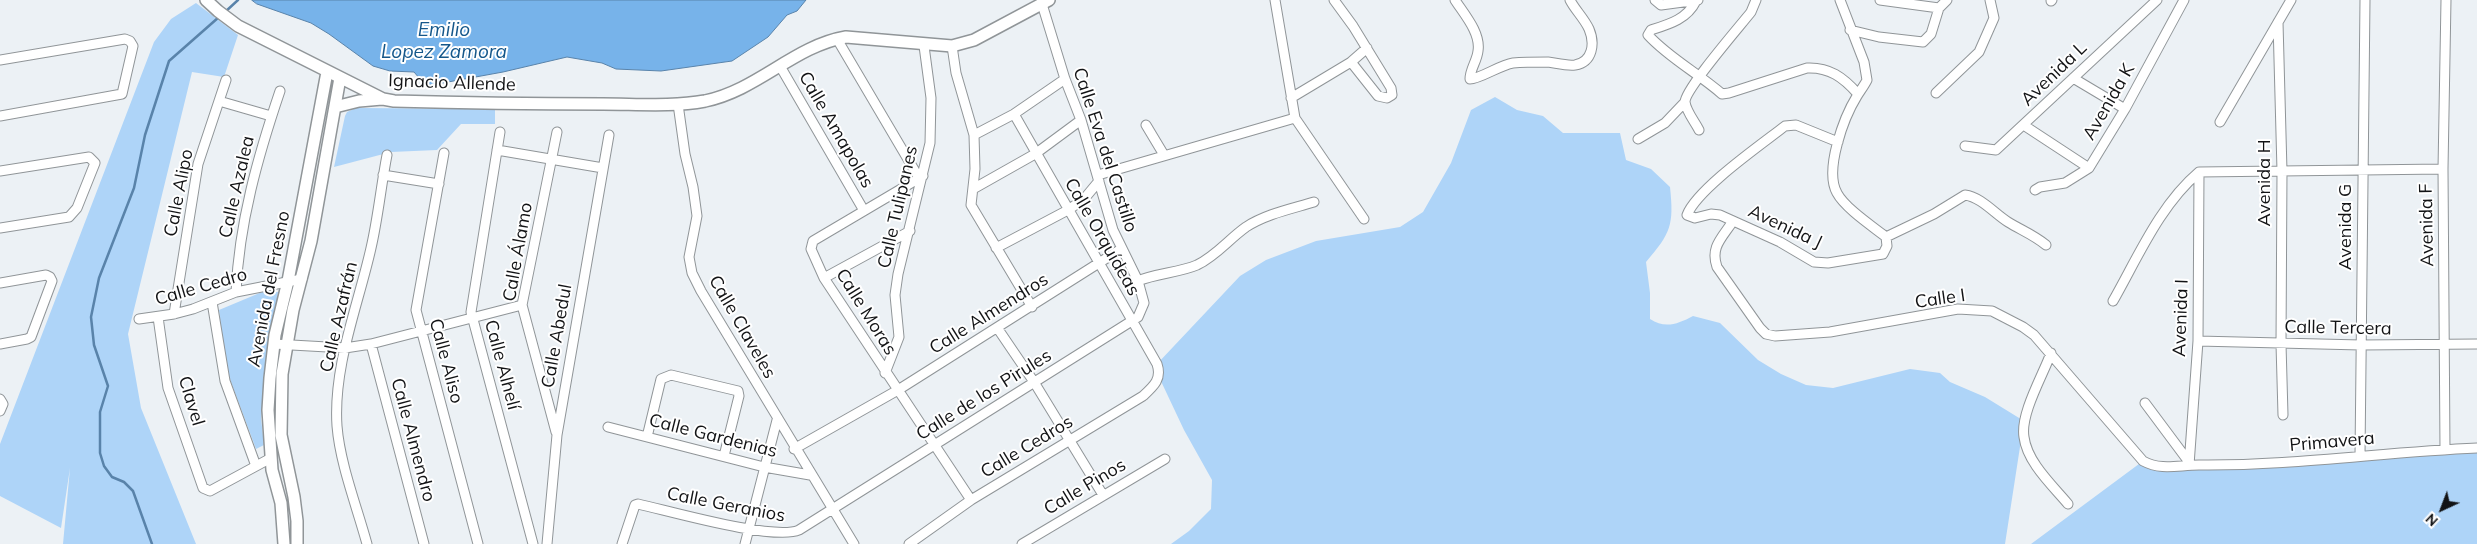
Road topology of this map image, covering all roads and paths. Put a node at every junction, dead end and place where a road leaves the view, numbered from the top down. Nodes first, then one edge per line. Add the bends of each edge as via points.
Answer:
1 (206, 0) edge
2 (1275, 0) edge
3 (1334, 0) edge
4 (1455, 0) edge
5 (1570, 0) edge
6 (1655, 0) edge
7 (1697, 0) edge
8 (1756, 0) edge
9 (1840, 0) edge
10 (1880, 0) edge
11 (1947, 0) edge
12 (1990, 0) edge
13 (2156, 0) edge
14 (2184, 0) edge
15 (2291, 0) edge
16 (2365, 0) edge
17 (2446, 0) edge
18 (1045, 2) edge
19 (1939, 8) junction
20 (2278, 22) junction
21 (1850, 30) junction
22 (836, 39) junction
23 (924, 46) junction
24 (952, 46) junction
25 (1366, 48) junction
26 (0, 60) edge
27 (1351, 62) junction
28 (780, 66) junction
29 (327, 72) junction
30 (1701, 75) junction
31 (340, 78) junction
32 (2073, 78) junction
33 (1064, 79) junction
34 (226, 80) dead end
35 (280, 91) dead end
36 (1936, 93) dead end
37 (1858, 94) junction
38 (1291, 98) junction
39 (383, 99) junction
40 (219, 101) junction
41 (1686, 102) junction
42 (678, 104) junction
43 (335, 108) junction
44 (2125, 109) junction
45 (1014, 114) junction
46 (0, 116) edge
47 (271, 116) junction
48 (1295, 118) junction
49 (1081, 120) junction
50 (2220, 122) dead end
51 (1146, 125) dead end
52 (2024, 126) junction
53 (1699, 130) dead end
54 (500, 132) dead end
55 (557, 132) dead end
56 (609, 135) dead end
57 (974, 135) junction
58 (1638, 138) dead end
59 (1838, 142) junction
60 (1965, 146) dead end
61 (497, 150) junction
62 (444, 153) dead end
63 (1035, 154) junction
64 (387, 155) dead end
65 (1164, 155) junction
66 (552, 159) junction
67 (603, 168) junction
68 (2089, 168) junction
69 (2442, 169) junction
70 (0, 171) edge
71 (2282, 171) junction
72 (2199, 172) junction
73 (2363, 172) junction
74 (383, 175) junction
75 (921, 177) junction
76 (1098, 178) junction
77 (439, 184) junction
78 (973, 189) junction
79 (2036, 190) dead end
80 (1314, 202) dead end
81 (863, 209) junction
82 (1068, 210) junction
83 (1364, 219) dead end
84 (1733, 221) junction
85 (0, 228) edge
86 (910, 231) junction
87 (1886, 237) junction
88 (2046, 245) dead end
89 (996, 248) junction
90 (1122, 249) junction
91 (1099, 263) junction
92 (824, 278) junction
93 (302, 279) junction
94 (288, 281) junction
95 (1138, 281) junction
96 (0, 283) edge
97 (236, 292) junction
98 (2113, 301) dead end
99 (212, 302) junction
100 (1144, 303) joint
101 (522, 305) junction
102 (1032, 307) junction
103 (174, 314) junction
104 (472, 316) junction
105 (158, 317) junction
106 (139, 319) dead end
107 (1133, 322) junction
108 (998, 329) junction
109 (420, 331) junction
110 (2198, 341) junction
111 (0, 344) edge
112 (274, 344) junction
113 (371, 344) junction
114 (2281, 344) junction
115 (2444, 344) junction
116 (2477, 344) edge
117 (286, 345) junction
118 (2362, 346) junction
119 (345, 348) junction
120 (2051, 353) junction
121 (885, 373) junction
122 (1159, 376) joint
123 (754, 382) junction
124 (1034, 382) junction
125 (898, 390) junction
126 (738, 391) junction
127 (0, 400) edge
128 (2145, 403) dead end
129 (0, 411) edge
130 (2283, 415) dead end
131 (777, 420) junction
132 (608, 427) dead end
133 (557, 435) junction
134 (648, 437) junction
135 (1070, 439) junction
136 (933, 446) junction
137 (2477, 448) edge
138 (794, 449) junction
139 (2445, 450) junction
140 (2360, 455) junction
141 (724, 456) junction
142 (271, 458) junction
143 (1165, 459) dead end
144 (2189, 464) junction
145 (256, 466) junction
146 (764, 466) junction
147 (810, 475) junction
148 (1103, 495) junction
149 (971, 500) junction
150 (2068, 504) dead end
151 (833, 508) junction
152 (748, 528) junction
153 (284, 544) edge
154 (297, 544) edge
155 (367, 544) edge
156 (424, 544) edge
157 (478, 544) edge
158 (533, 544) edge
159 (547, 544) edge
160 (622, 544) edge
161 (745, 544) edge
162 (854, 544) edge
163 (909, 544) edge
164 (1022, 544) edge

1 - 29 street, Ignacio Allende via 238,26
2 - 38 street
3 - 25 street
4 - 5 street via 1476,34 1479,51 1470,79 1514,63 1575,65 1586,60 1592,51 1591,36
6 - 7 street via 1662,5
7 - 30 street via 1675,23 1651,30 1648,35
8 - 30 street via 1751,12
9 - 21 street
10 - 19 street
11 - 19 street
12 - 36 street via 1994,18 1979,52
13 - 32 street, Avenida L
14 - 44 street, Avenida K
15 - 20 street
16 - 73 street, Avenida G
17 - 69 street, Avenida F
18 - 24 street, Ignacio Allende via 974,40
18 - 33 street, Calle Eva del Castillo
19 - 21 street via 1928,39 1923,42
20 - 50 street
20 - 71 street, Avenida H
21 - 37 street via 1867,74
22 - 23 street, Ignacio Allende via 846,37
22 - 28 street, Ignacio Allende via 811,47
22 - 75 street
23 - 24 street, Ignacio Allende
23 - 75 street, Calle Tulipanes via 932,122
24 - 57 street via 956,73
25 - 27 street
25 - 27 street via 1391,88 1392,95 1387,98 1378,96
26 - 46 street via 125,39 133,46 122,94
27 - 38 street
28 - 42 street, Ignacio Allende via 742,89
28 - 81 street, Calle Amapolas
29 - 31 street, Ignacio Allende
29 - 94 street, Avenida del Fresno
30 - 37 street via 1722,94 1807,68 1820,68 1840,76
30 - 41 street
31 - 39 street, Ignacio Allende
31 - 43 street, Avenida del Fresno
32 - 44 street
32 - 52 street, Avenida L
33 - 45 street
33 - 49 street, Calle Eva del Castillo
34 - 40 street, Calle Alipo
35 - 47 street, Calle Azalea
37 - 59 street
38 - 48 street
39 - 42 street, Ignacio Allende via 404,102
39 - 43 street via 359,100
40 - 47 street
40 - 103 street, Calle Alipo via 198,164
41 - 53 street
41 - 58 street via 1665,123
42 - 123 street, Calle Claveles via 697,216 689,257 692,274
43 - 93 street, Avenida del Fresno
44 - 68 street, Avenida K
45 - 57 street
45 - 63 street, Calle Orquídeas
47 - 97 street, Calle Azalea via 255,166 237,258
48 - 65 street
48 - 83 street
49 - 63 street
49 - 76 street, Calle Eva del Castillo
51 - 65 street
52 - 60 street, Avenida L via 1996,150
52 - 68 street
54 - 61 street, Calle Alhelí
55 - 66 street, Calle Álamo
56 - 67 street, Calle Abedul
57 - 78 street
59 - 84 street, Avenida J via 1796,124 1785,126 1734,166 1698,199 1687,214 1695,218 1720,215
59 - 87 street via 1833,176 1836,192
61 - 66 street
61 - 104 street, Calle Alhelí
62 - 77 street, Calle Aliso
63 - 78 street
63 - 82 street, Calle Orquídeas
64 - 74 street, Calle Azafrán
65 - 76 street
66 - 67 street
66 - 101 street, Calle Álamo
67 - 133 street, Calle Abedul
68 - 79 street, Avenida K via 2065,183
69 - 73 street
69 - 115 street, Avenida F
70 - 85 street via 89,157 95,163 74,214
71 - 72 street
71 - 73 street
71 - 114 street, Avenida H
72 - 98 street via 2180,188
72 - 110 street, Avenida I
73 - 118 street, Avenida G
74 - 77 street
74 - 119 street, Calle Azafrán via 371,248
75 - 81 street, Calle Moras
75 - 86 street, Calle Tulipanes
76 - 82 street via 1084,199
76 - 90 street, Calle Eva del Castillo
77 - 109 street, Calle Aliso via 416,310
78 - 89 street via 971,205
80 - 95 street via 1262,218 1210,258 1195,265
81 - 92 street, Calle Moras via 810,244
82 - 89 street
82 - 91 street, Calle Orquídeas
84 - 87 street, Avenida J via 1814,262 1879,256 1887,246
84 - 120 street, Calle I via 1718,244 1714,256 1717,267 1766,334 1830,332 1958,309 1992,311 2023,327
86 - 92 street
86 - 121 street, Calle Tulipanes via 895,295 899,337
87 - 88 street via 1965,195
89 - 102 street
90 - 91 street, Calle Almendros
90 - 95 street, Calle Eva del Castillo
91 - 102 street, Calle Almendros
91 - 107 street, Calle Orquídeas
92 - 121 street, Calle Moras
93 - 94 street, Calle Cedro
93 - 117 street, Avenida del Fresno
94 - 97 street, Calle Cedro
94 - 112 street, Avenida del Fresno
95 - 100 street, Calle Eva del Castillo
96 - 111 street via 46,275 52,281 31,337
97 - 99 street, Calle Cedro
99 - 103 street, Calle Cedro
99 - 145 street via 222,373
100 - 107 street, Calle de los Pirules via 1143,311
101 - 104 street
101 - 133 street, Calle Álamo
102 - 108 street, Calle Almendros
103 - 105 street, Calle Cedro
104 - 109 street
104 - 158 street, Calle Alhelí
105 - 106 street, Calle Cedro
105 - 145 street, Clavel via 168,388 203,488 206,491
107 - 122 street, Calle Orquídeas via 1157,364
107 - 124 street, Calle de los Pirules
108 - 124 street
108 - 125 street, Calle Almendros
109 - 113 street
109 - 157 street, Calle Aliso
110 - 114 street, Calle Tercera
110 - 144 street, Avenida I
112 - 117 street
112 - 142 street, Avenida del Fresno via 268,410
113 - 119 street
113 - 156 street, Calle Almendro
114 - 118 street, Calle Tercera
114 - 130 street, Avenida H
115 - 116 street, Calle Tercera
115 - 118 street, Calle Tercera
115 - 139 street, Avenida F
117 - 119 street
117 - 154 street, Avenida del Fresno via 281,435 294,497
118 - 140 street, Avenida G
119 - 155 street, Calle Azafrán via 337,426
120 - 144 street, Calle I via 2143,461 2168,468
120 - 150 street via 2024,421 2024,437 2035,463
121 - 125 street, Calle Moras
122 - 135 street, Calle Cedros via 1143,396
123 - 126 street
123 - 131 street, Calle Claveles
124 - 135 street
124 - 136 street, Calle de los Pirules
125 - 136 street, Calle Moras
125 - 138 street, Calle Almendros
126 - 134 street via 666,376 661,379
126 - 141 street
127 - 129 street via 3,404
128 - 144 street
131 - 138 street, Calle Claveles
131 - 146 street
132 - 134 street, Calle Gardenias
133 - 159 street, Calle Abedul
134 - 141 street, Calle Gardenias
135 - 148 street
135 - 149 street, Calle Cedros
136 - 149 street, Calle Moras
136 - 151 street, Calle de los Pirules
137 - 139 street, Primavera
138 - 147 street, Calle Claveles
139 - 140 street, Primavera
140 - 144 street, Primavera via 2243,466
141 - 146 street, Calle Gardenias
142 - 145 street
142 - 153 street, Avenida del Fresno via 281,503
143 - 148 street, Calle Pinos
146 - 147 street, Calle Gardenias
146 - 152 street
147 - 151 street, Calle Claveles
148 - 164 street, Calle Pinos
149 - 163 street, Calle Cedros
151 - 152 street, Calle Geranios via 794,533
151 - 162 street, Calle Claveles
152 - 160 street, Calle Geranios via 635,505
152 - 161 street

